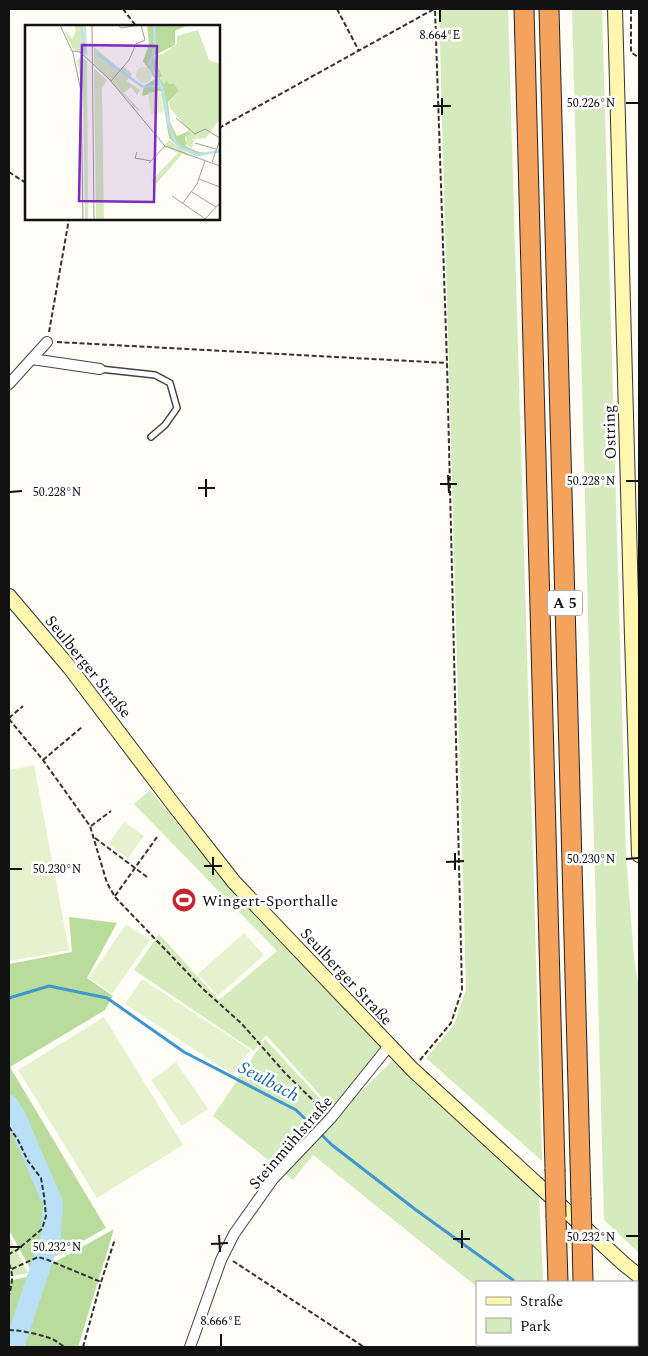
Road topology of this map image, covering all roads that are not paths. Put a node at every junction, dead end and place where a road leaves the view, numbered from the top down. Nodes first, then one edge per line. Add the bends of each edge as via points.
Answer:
1 (524, 9) edge
2 (549, 9) edge
3 (615, 9) edge
4 (47, 342) road end
5 (32, 359) junction
6 (100, 369) joint
7 (9, 384) edge
8 (151, 437) dead end
9 (9, 596) edge
10 (639, 854) edge
11 (389, 1046) junction
12 (639, 1276) edge
13 (558, 1281) edge
14 (583, 1281) edge
15 (190, 1347) edge

1 - 13 highway, A 5, bridge
2 - 14 highway, A 5, bridge
3 - 10 street, Ostring
4 - 5 street
5 - 6 street
5 - 7 street
6 - 8 lane via 155,375 170,383 178,408
9 - 11 street, Seulberger Straße via 70,668 234,882
11 - 12 street, Seulberger Straße
11 - 15 street, Steinmühlstraße via 329,1121 273,1179 234,1234 223,1254

